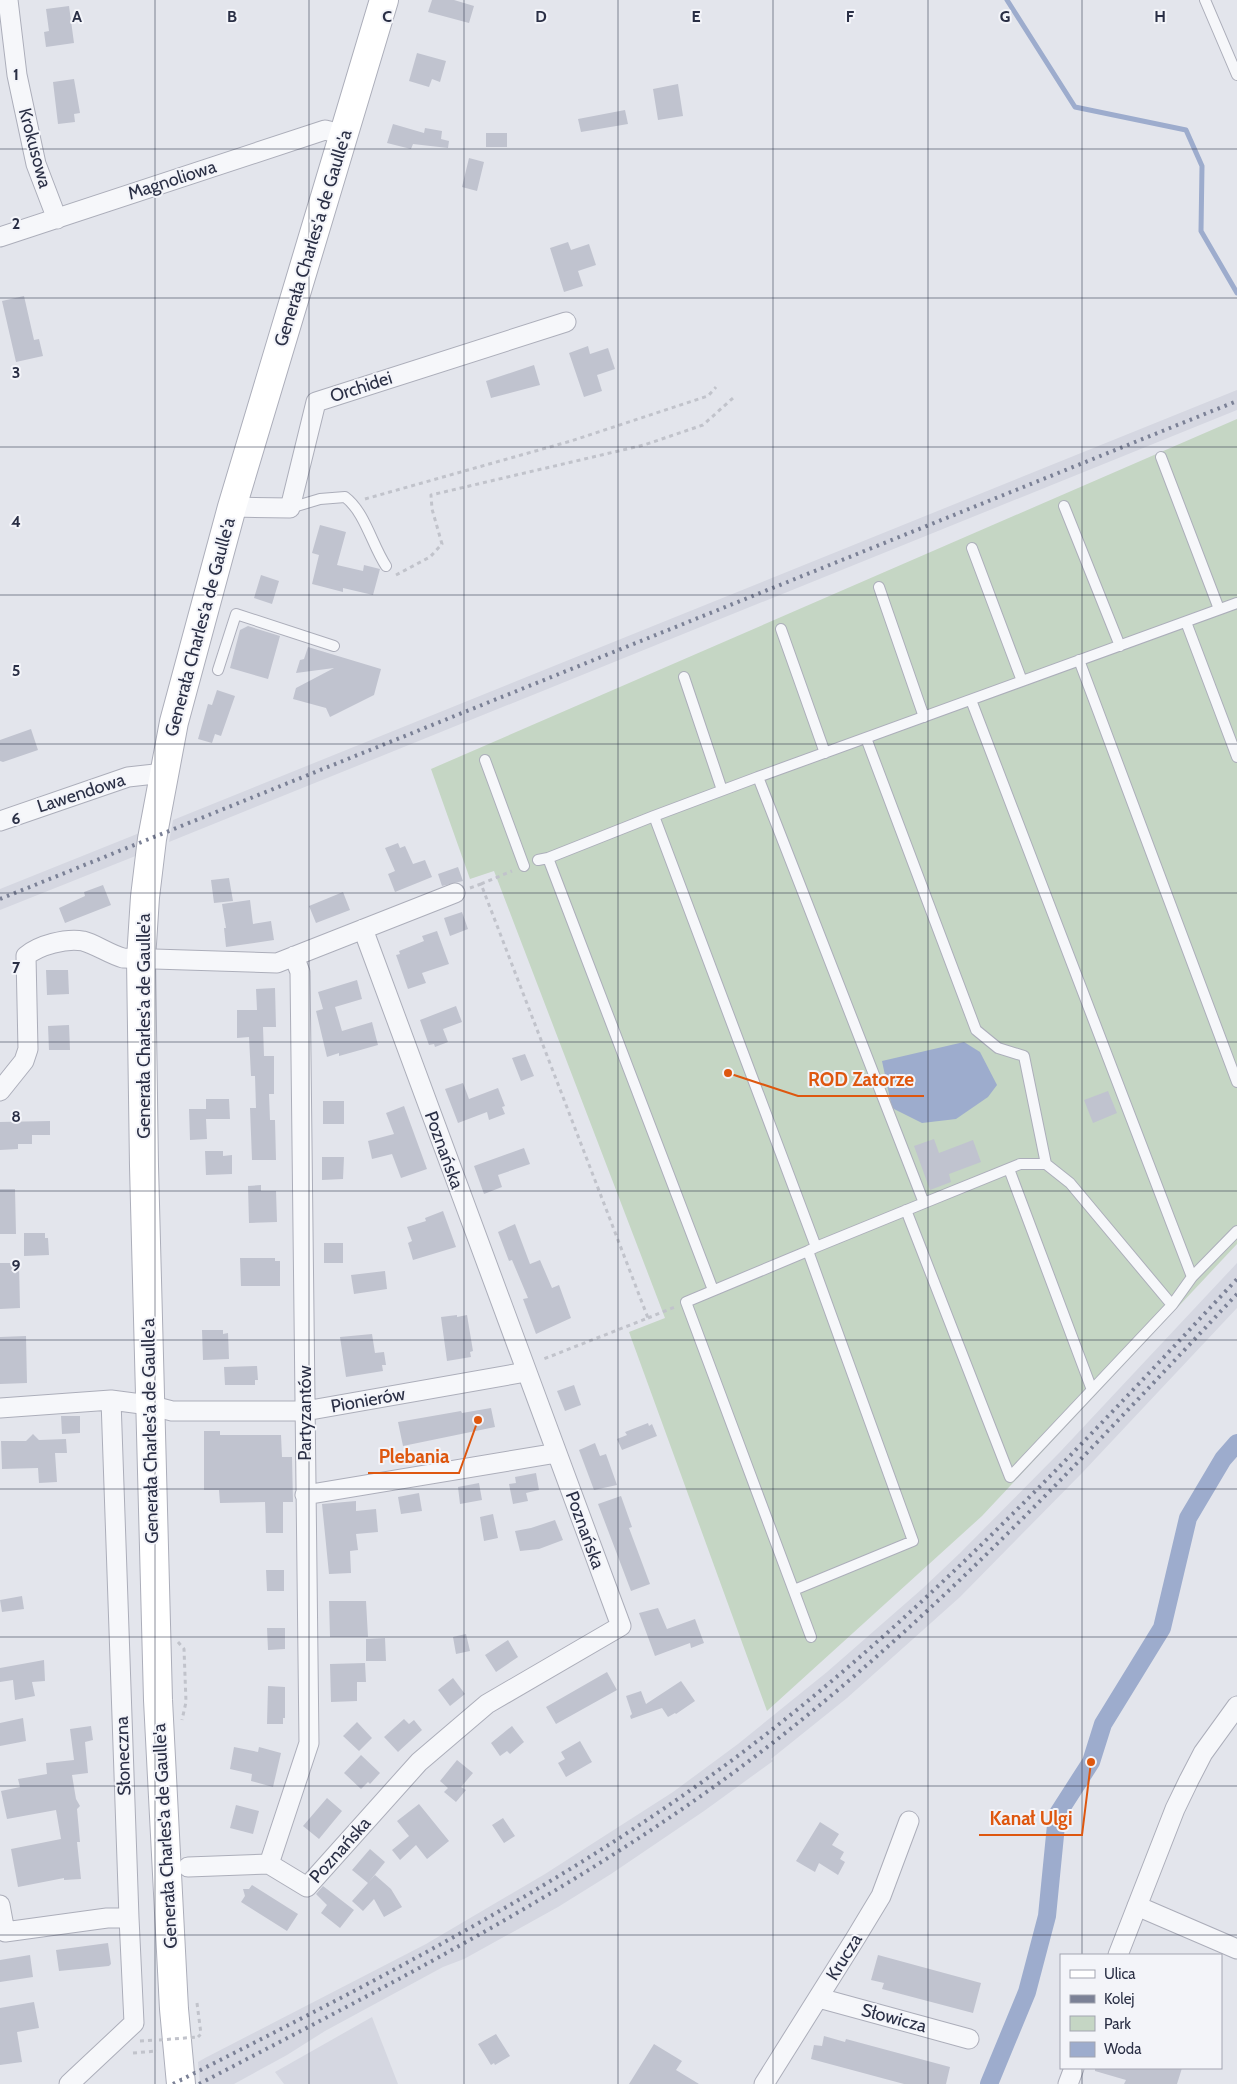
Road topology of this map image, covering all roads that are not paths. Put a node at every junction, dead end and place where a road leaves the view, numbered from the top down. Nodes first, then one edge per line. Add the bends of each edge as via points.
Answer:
1 (8, 0) edge
2 (384, 0) edge
3 (1205, 0) edge
4 (1237, 75) edge
5 (9, 76) edge
6 (345, 135) junction
7 (56, 219) junction
8 (0, 237) edge
9 (566, 322) dead end
10 (1161, 457) dead end
11 (1064, 506) dead end
12 (232, 507) junction
13 (290, 508) junction
14 (972, 548) dead end
15 (386, 566) road end
16 (879, 587) dead end
17 (1237, 603) edge
18 (1220, 609) junction
19 (1186, 622) junction
20 (780, 628) dead end
21 (334, 646) dead end
22 (1120, 646) junction
23 (1079, 660) junction
24 (218, 670) dead end
25 (684, 677) dead end
26 (1022, 681) junction
27 (971, 700) junction
28 (924, 717) junction
29 (866, 738) junction
30 (825, 753) junction
31 (1237, 757) edge
32 (485, 760) dead end
33 (164, 773) junction
34 (758, 777) junction
35 (722, 790) junction
36 (654, 816) junction
37 (0, 821) edge
38 (548, 858) junction
39 (538, 860) dead end
40 (524, 866) road end
41 (455, 894) road end
42 (363, 929) junction
43 (294, 956) junction
44 (141, 959) junction
45 (1237, 1082) edge
46 (0, 1091) edge
47 (1046, 1164) junction
48 (1009, 1169) junction
49 (924, 1203) junction
50 (906, 1210) junction
51 (1237, 1231) edge
52 (812, 1249) junction
53 (1192, 1277) junction
54 (713, 1290) junction
55 (1172, 1305) junction
56 (525, 1369) junction
57 (1092, 1390) junction
58 (111, 1400) junction
59 (149, 1405) junction
60 (0, 1408) edge
61 (305, 1411) junction
62 (556, 1453) junction
63 (305, 1495) junction
64 (794, 1590) junction
65 (811, 1637) dead end
66 (1237, 1706) edge
67 (909, 1821) dead end
68 (269, 1864) junction
69 (188, 1867) dead end
70 (0, 1905) edge
71 (1138, 1906) junction
72 (129, 1918) junction
73 (3, 1933) edge
74 (1237, 1949) edge
75 (1118, 1954) edge
76 (819, 1998) junction
77 (969, 2039) dead end
78 (1074, 2069) edge
79 (69, 2084) edge
80 (181, 2084) edge
81 (764, 2084) edge
82 (1068, 2084) edge

1 - 5 street, Krokusowa
2 - 6 main road, Generała Charles'a de Gaulle'a
3 - 4 lane
5 - 7 street, Krokusowa
6 - 7 street, Magnoliowa via 325,130
6 - 12 main road, Generała Charles'a de Gaulle'a
7 - 8 street, Magnoliowa
9 - 13 street, Orchidei via 316,402
10 - 18 lane
11 - 22 lane
12 - 13 street
12 - 33 main road, Generała Charles'a de Gaulle'a via 174,722
13 - 15 lane via 320,499 345,497 352,502 367,527 375,551
14 - 26 lane
16 - 28 lane
17 - 18 lane
18 - 19 lane
19 - 22 lane
19 - 31 lane
20 - 30 lane
21 - 24 lane via 236,614
22 - 23 lane
23 - 26 lane
23 - 45 lane
25 - 35 lane
26 - 27 lane
27 - 28 lane
27 - 53 lane
28 - 29 lane
29 - 30 lane
29 - 47 lane via 976,1030 998,1048 1024,1056
30 - 34 lane
32 - 40 lane
33 - 37 street, Lawendowa via 128,777
33 - 44 main road, Generała Charles'a de Gaulle'a via 148,864
34 - 35 lane
34 - 49 lane
35 - 36 lane
36 - 38 lane
36 - 52 lane
38 - 39 lane
38 - 54 lane
41 - 42 street
42 - 43 street
42 - 56 street, Poznańska
43 - 44 street via 277,963
43 - 61 street, Partyzantów via 300,972
44 - 46 street via 123,958 73,940 43,946 26,956 28,1049 24,1061
44 - 59 main road, Generała Charles'a de Gaulle'a
47 - 48 lane via 1020,1164
47 - 55 lane via 1070,1183
48 - 49 lane
48 - 57 lane
49 - 50 lane
50 - 52 lane
50 - 57 lane via 1010,1477
51 - 53 lane
52 - 54 lane
52 - 64 lane via 912,1541
53 - 55 lane
54 - 64 lane via 686,1302
55 - 57 lane
56 - 61 street, Pionierów
56 - 62 street, Poznańska
58 - 59 street, Pionierów
58 - 60 street, Pionierów
58 - 72 street, Słoneczna
59 - 61 street, Pionierów via 172,1411
59 - 80 main road, Generała Charles'a de Gaulle'a via 158,1700
61 - 63 street, Partyzantów
62 - 63 street
62 - 68 street, Poznańska via 621,1626 487,1704 419,1762 307,1888
63 - 68 street, Partyzantów via 309,1743
64 - 65 lane
66 - 71 street via 1203,1753 1189,1780
67 - 76 street, Krucza via 881,1896
68 - 69 street
70 - 73 street
71 - 74 street
71 - 75 street
72 - 73 street
72 - 79 street, Słoneczna via 134,2023
76 - 77 street, Słowicza
76 - 81 street, Krucza
78 - 82 street

